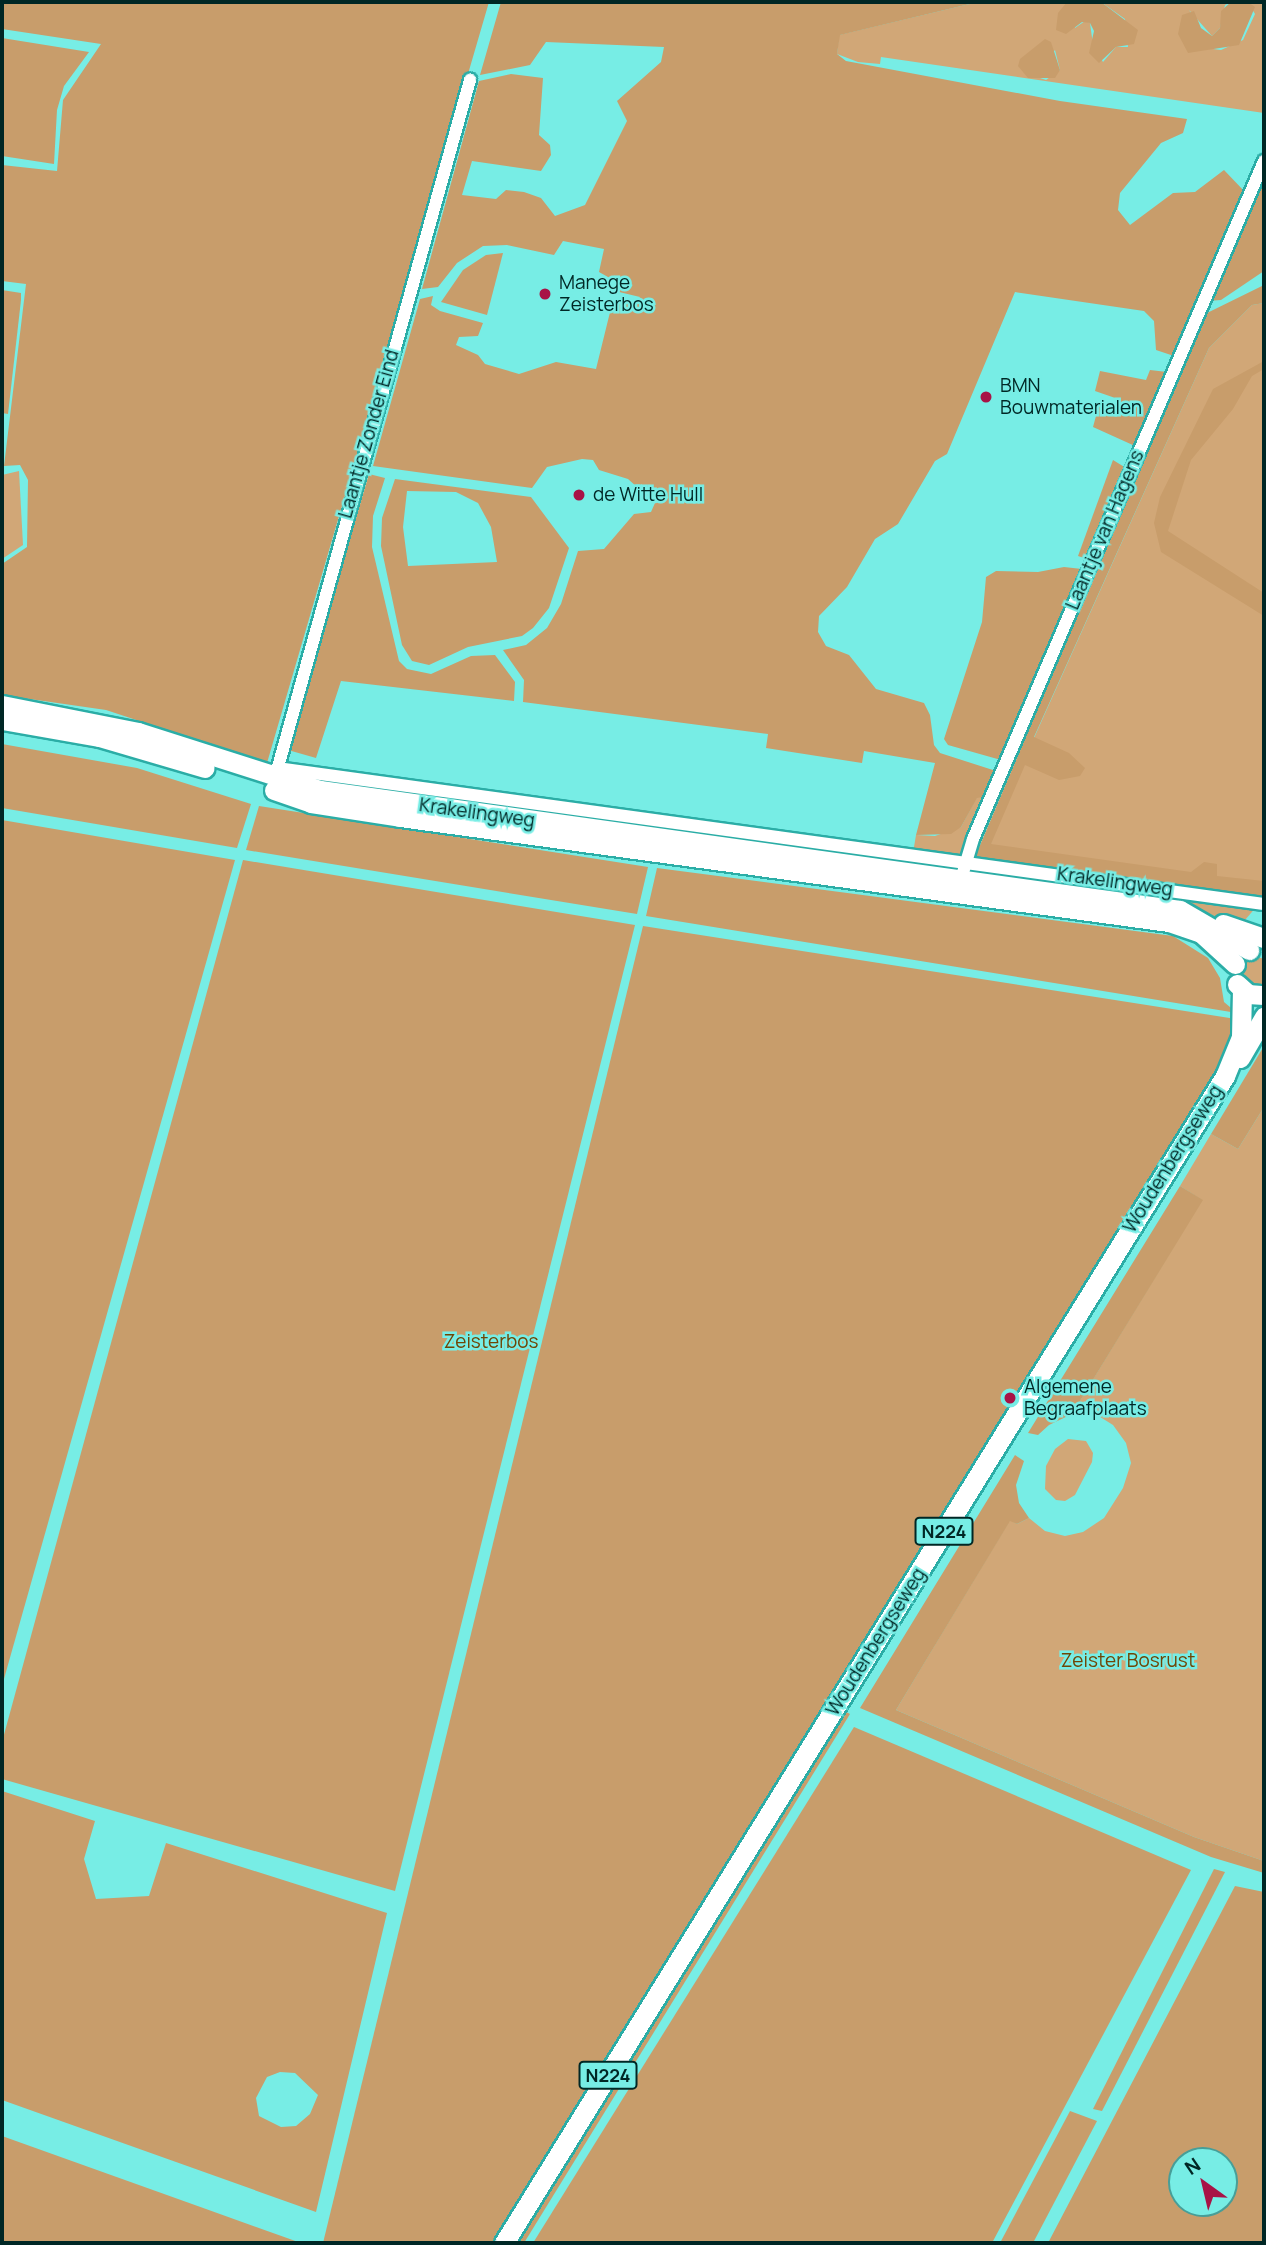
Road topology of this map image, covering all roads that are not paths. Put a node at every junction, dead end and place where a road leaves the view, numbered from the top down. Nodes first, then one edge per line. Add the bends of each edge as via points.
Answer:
1 (470, 80) dead end
2 (1264, 161) edge
3 (2, 705) edge
4 (2, 720) edge
5 (273, 778) junction
6 (961, 877) junction
7 (1264, 904) edge
8 (1253, 951) edge
9 (1242, 990) junction
10 (1264, 995) edge
11 (1264, 1017) edge
12 (1241, 1037) junction
13 (1230, 1066) junction
14 (504, 2243) edge

1 - 5 street, Laantje Zonder Eind
2 - 6 street, Laantje van Hagens
3 - 5 main road, Krakelingweg via 138,732
4 - 5 main road, Krakelingweg via 99,737
5 - 6 main road, Krakelingweg via 406,803
6 - 7 street, Krakelingweg
6 - 8 main road, Krakelingweg via 1177,924
6 - 8 main road, Krakelingweg via 1180,910
8 - 9 main road, N224 via 1233,973
9 - 10 main road, N224
9 - 12 main road, Woudenbergseweg / N224
10 - 12 main road, Woudenbergseweg / N224
11 - 13 main road, N224 via 1247,1052
12 - 13 main road, Woudenbergseweg / N224
13 - 14 main road, Woudenbergseweg / N224

